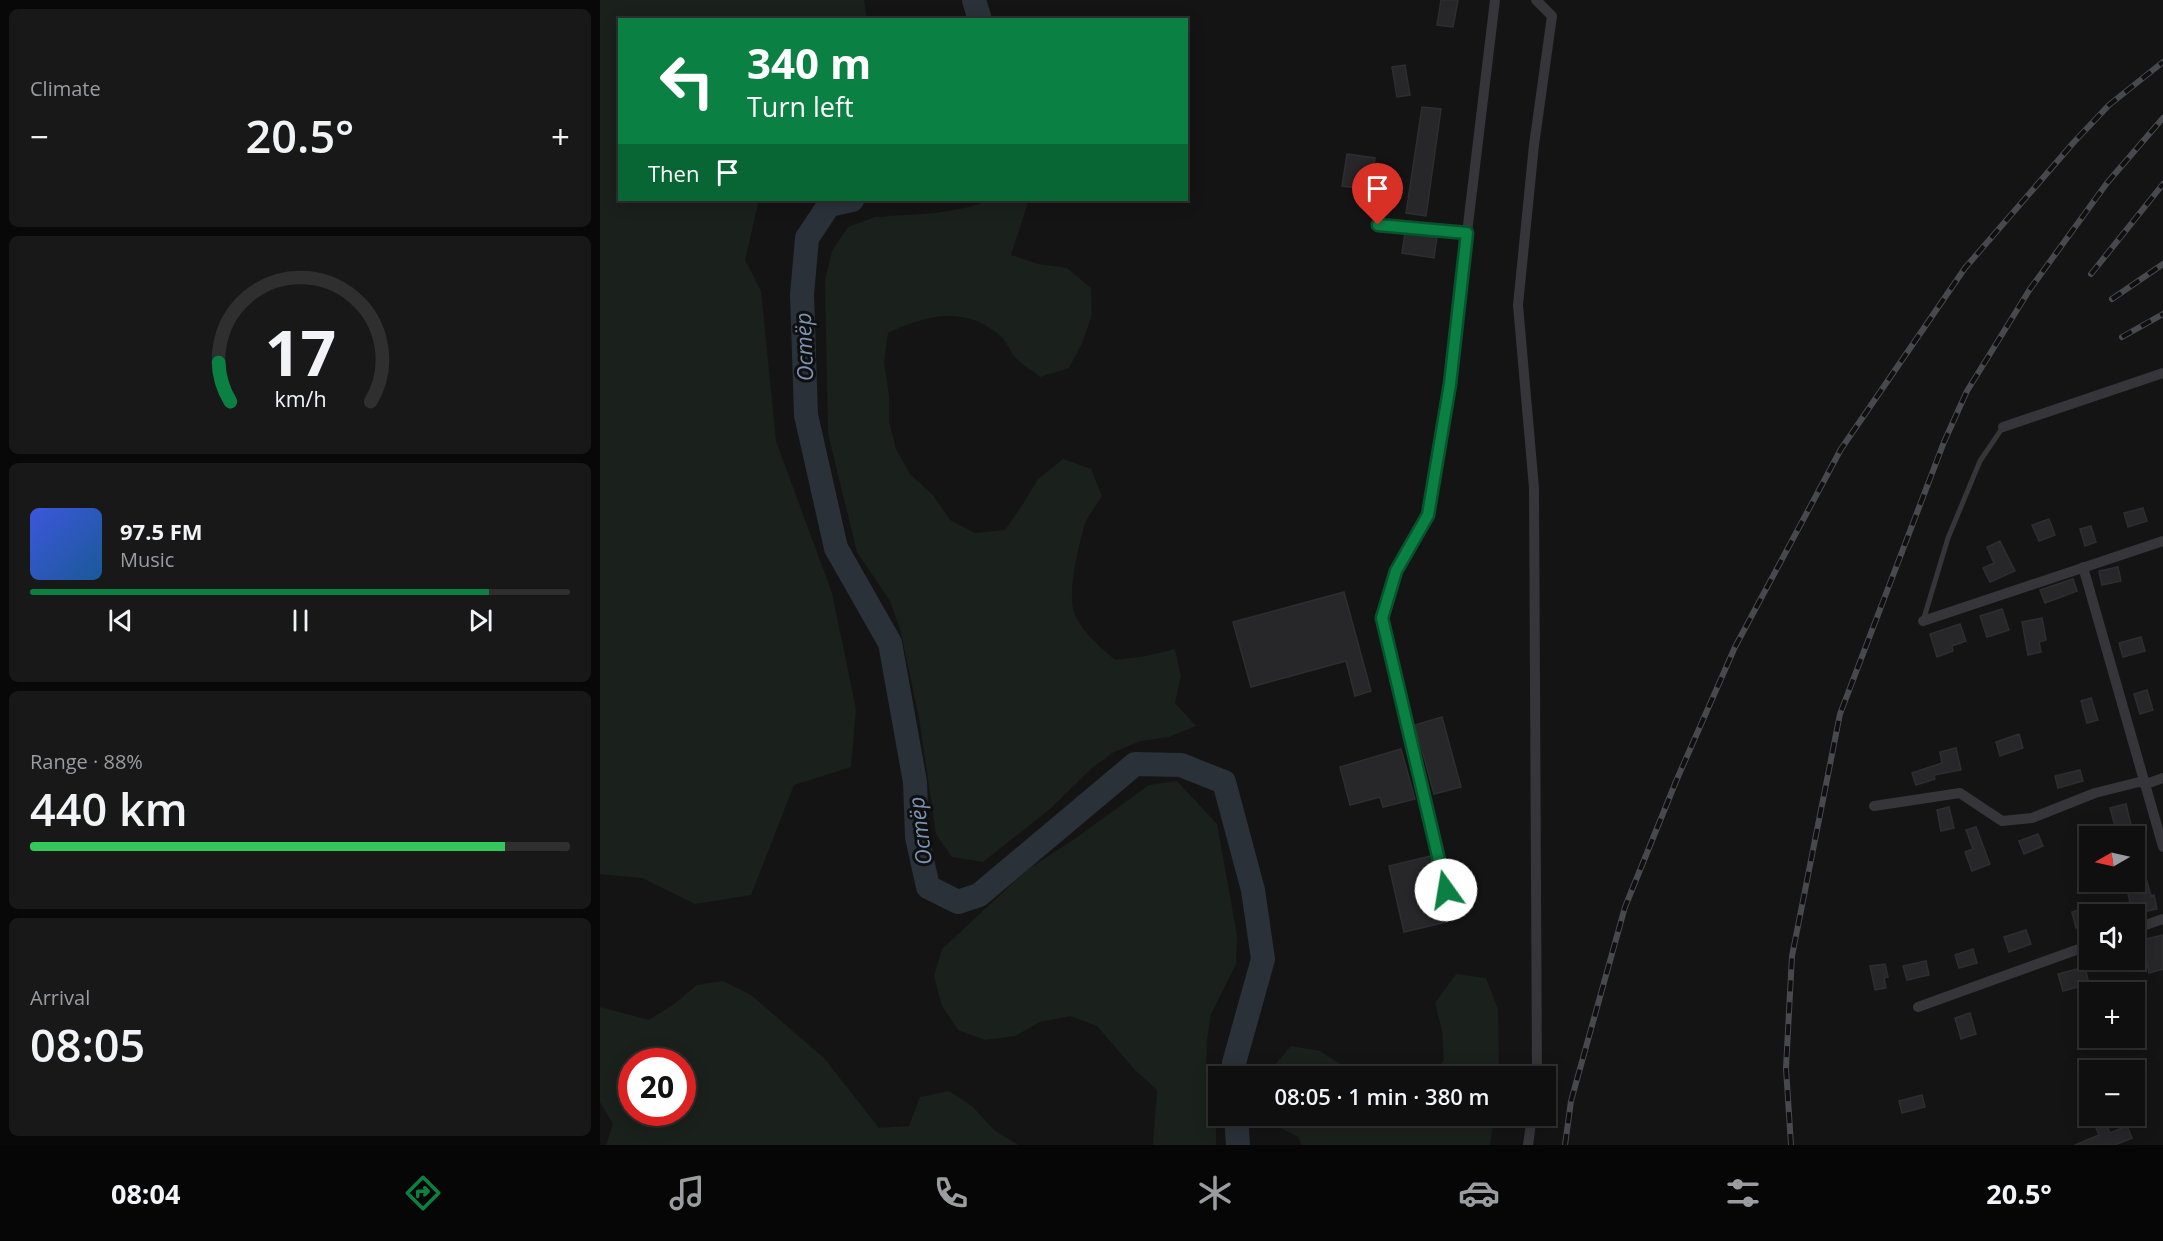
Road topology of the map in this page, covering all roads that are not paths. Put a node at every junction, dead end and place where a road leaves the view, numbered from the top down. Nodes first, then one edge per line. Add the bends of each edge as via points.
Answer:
1 (1495, 0) edge
2 (1536, 0) edge
3 (1378, 225) dead end
4 (1467, 233) junction
5 (2163, 373) edge
6 (2003, 427) joint
7 (2163, 541) edge
8 (2083, 567) junction
9 (1923, 621) joint
10 (2163, 778) edge
11 (2146, 784) junction
12 (1874, 806) dead end
13 (2163, 847) edge
14 (1452, 913) dead end
15 (2163, 919) edge
16 (2145, 925) edge
17 (2079, 949) edge
18 (1917, 1007) dead end
19 (1537, 1066) edge
20 (1531, 1126) edge
21 (1528, 1145) edge

1 - 4 street
2 - 19 street via 1552,16 1518,305 1534,488
3 - 4 lane
4 - 14 lane via 1450,384 1428,515 1396,571 1382,618
5 - 6 street
6 - 9 lane via 1980,461 1957,516
7 - 8 street
8 - 9 street
8 - 11 street
10 - 11 street
11 - 12 street via 2139,782 2106,790 2032,818 2002,821 1960,793
11 - 13 street
15 - 16 street
17 - 18 street
20 - 21 street

